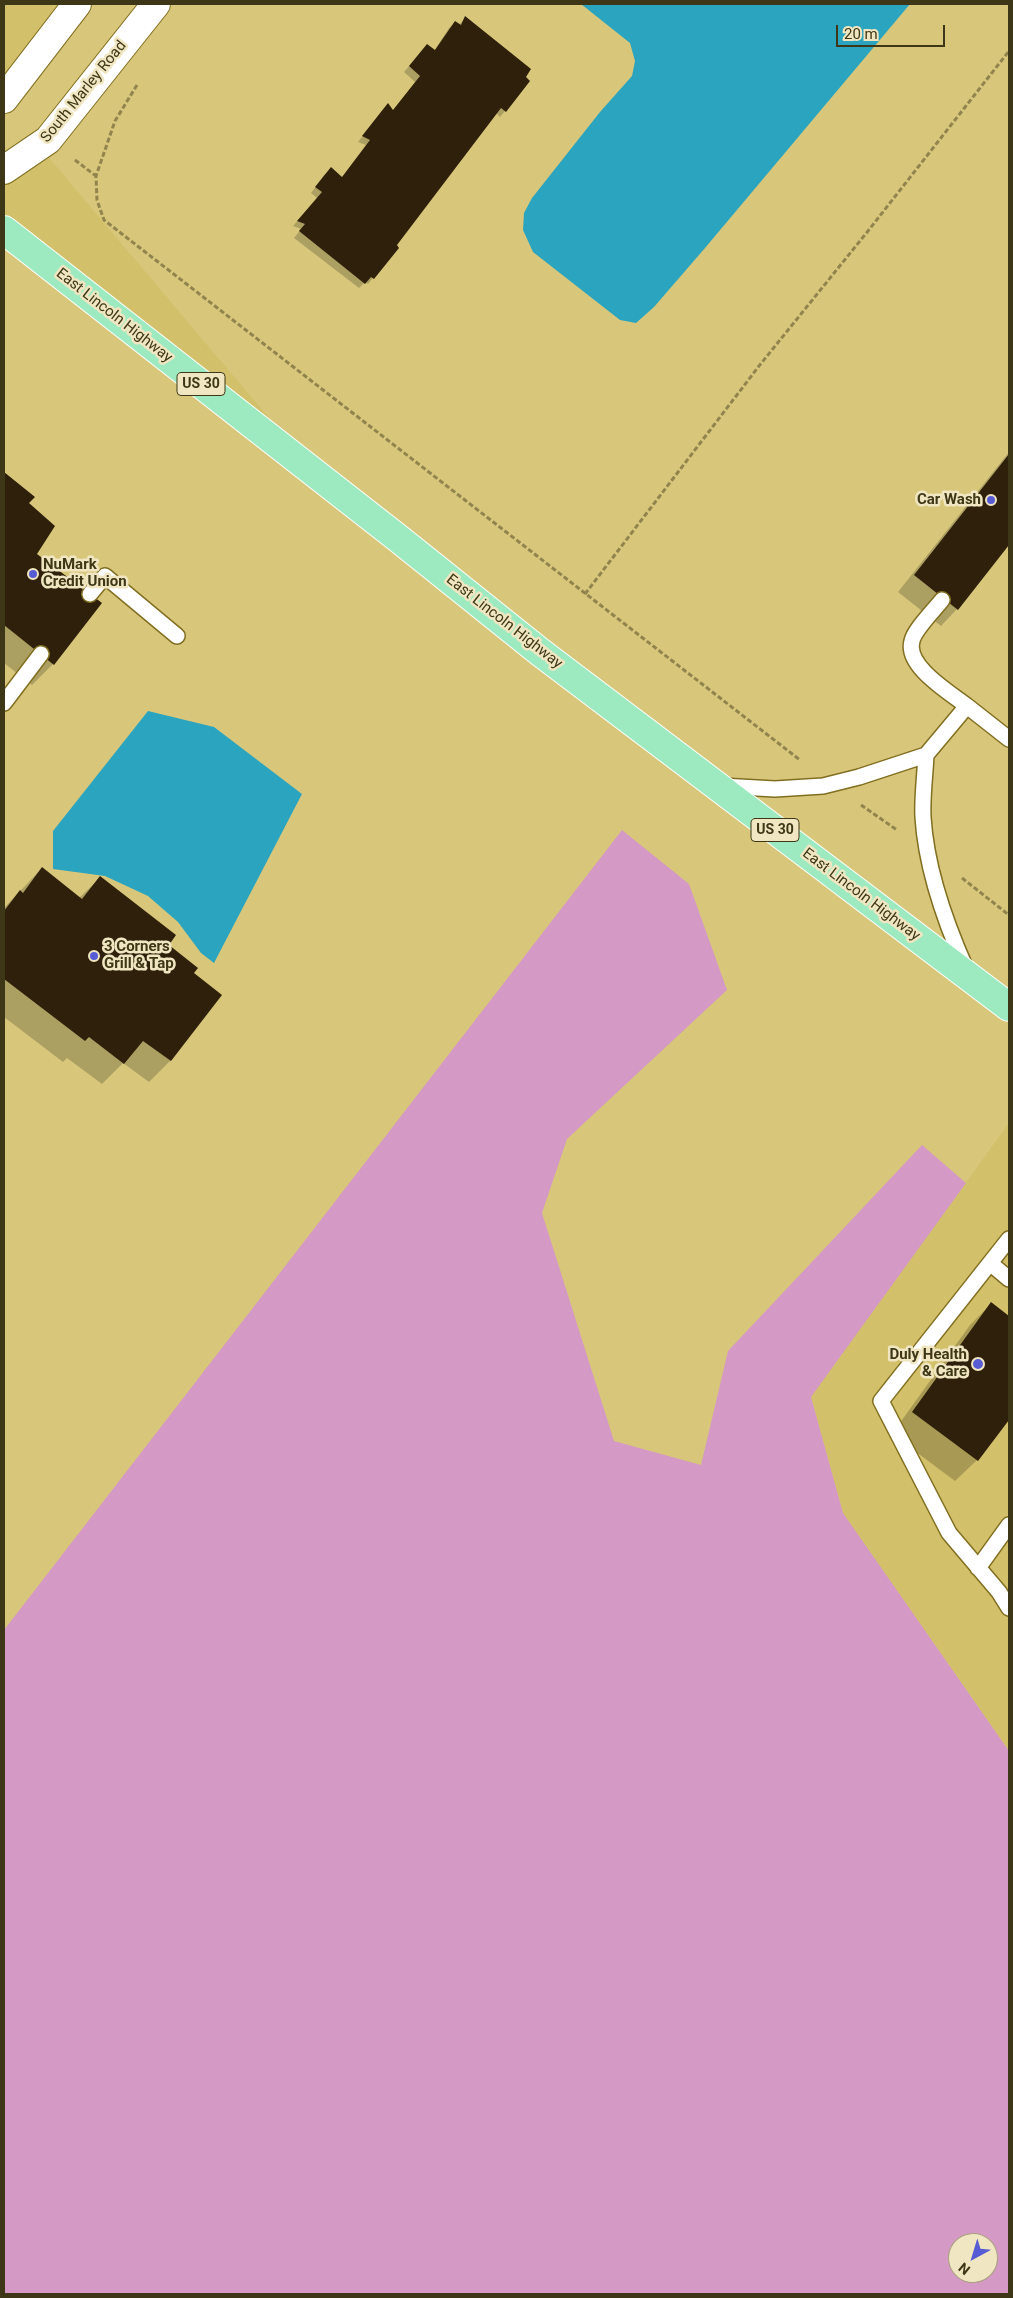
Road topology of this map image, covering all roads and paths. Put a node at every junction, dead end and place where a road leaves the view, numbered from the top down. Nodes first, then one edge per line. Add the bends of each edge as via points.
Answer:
1 (77, 4) edge
2 (156, 4) edge
3 (1009, 51) edge
4 (139, 80) dead end
5 (4, 98) edge
6 (4, 170) edge
7 (4, 230) edge
8 (90, 594) dead end
9 (585, 594) junction
10 (942, 600) dead end
11 (177, 636) dead end
12 (41, 654) dead end
13 (4, 703) edge
14 (966, 706) junction
15 (1009, 739) edge
16 (926, 755) junction
17 (833, 784) junction
18 (717, 786) junction
19 (929, 854) junction
20 (1009, 915) edge
21 (970, 976) junction
22 (1009, 1006) edge
23 (1009, 1239) edge
24 (990, 1263) junction
25 (1009, 1279) edge
26 (1009, 1525) edge
27 (978, 1568) junction
28 (1009, 1608) edge

1 - 5 street
2 - 6 street, South Marley Road via 48,140
3 - 9 path via 759,366
4 - 9 path via 115,121 96,176 97,200 104,220
7 - 18 main road, East Lincoln Highway / US 30 via 540,652
8 - 11 lane via 105,576
9 - 17 path
10 - 14 lane via 912,639 911,652 918,667
12 - 13 lane
14 - 15 lane
14 - 16 lane
16 - 17 lane
16 - 19 lane via 923,818
17 - 18 lane via 775,789
17 - 19 path
18 - 21 main road, East Lincoln Highway / US 30
19 - 20 path
19 - 21 lane via 950,933
21 - 22 main road, East Lincoln Highway / US 30
23 - 24 lane
24 - 25 lane
24 - 27 lane via 881,1401 949,1533
26 - 27 lane
27 - 28 lane

